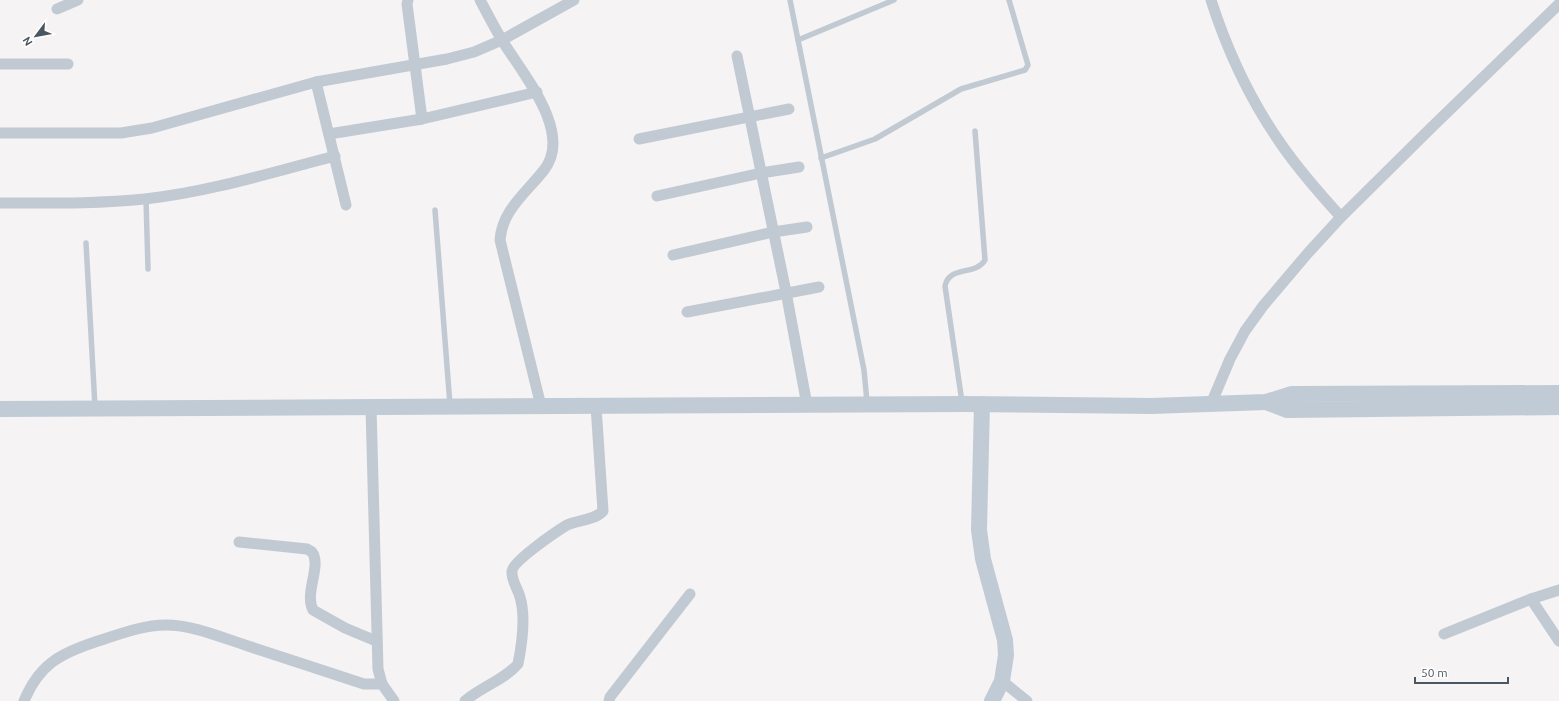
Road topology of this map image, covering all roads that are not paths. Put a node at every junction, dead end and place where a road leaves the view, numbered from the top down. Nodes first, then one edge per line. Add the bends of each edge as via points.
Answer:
1 (78, 0) edge
2 (408, 0) edge
3 (480, 0) edge
4 (574, 0) edge
5 (790, 0) edge
6 (894, 0) edge
7 (1009, 0) edge
8 (1211, 0) edge
9 (1559, 4) edge
10 (57, 9) dead end
11 (502, 40) junction
12 (798, 40) junction
13 (737, 56) dead end
14 (0, 64) edge
15 (68, 64) dead end
16 (414, 65) junction
17 (316, 82) junction
18 (536, 92) junction
19 (790, 109) dead end
20 (749, 116) junction
21 (422, 119) junction
22 (975, 131) dead end
23 (0, 133) edge
24 (329, 134) junction
25 (639, 139) dead end
26 (335, 156) junction
27 (821, 158) junction
28 (799, 166) dead end
29 (761, 173) junction
30 (657, 196) dead end
31 (146, 199) junction
32 (0, 203) edge
33 (346, 205) dead end
34 (435, 210) dead end
35 (1341, 217) junction
36 (807, 227) dead end
37 (773, 232) junction
38 (86, 243) dead end
39 (673, 256) dead end
40 (148, 270) dead end
41 (819, 287) dead end
42 (786, 292) junction
43 (687, 312) dead end
44 (1559, 393) edge
45 (866, 397) junction
46 (1266, 402) junction
47 (963, 404) junction
48 (982, 404) junction
49 (1211, 404) junction
50 (807, 405) junction
51 (541, 406) junction
52 (450, 407) junction
53 (1559, 407) edge
54 (0, 409) edge
55 (95, 409) junction
56 (597, 411) junction
57 (371, 413) junction
58 (239, 542) dead end
59 (1559, 590) edge
60 (690, 594) dead end
61 (1531, 599) junction
62 (1444, 634) dead end
63 (376, 641) junction
64 (1559, 641) edge
65 (1002, 681) junction
66 (382, 684) junction
67 (390, 699) edge
68 (24, 701) edge
69 (465, 701) edge
70 (609, 701) edge
71 (992, 701) edge
72 (1027, 701) edge

1 - 10 street
2 - 16 street
3 - 11 street
4 - 11 street
5 - 12 lane
6 - 12 lane
7 - 27 lane via 1028,65 1026,70 961,89 875,139
8 - 35 street via 1237,65 1281,144
9 - 35 street
11 - 16 street via 468,53
11 - 18 street
12 - 27 lane
13 - 20 street
14 - 15 street
16 - 17 street
16 - 21 street
17 - 23 street via 135,131
17 - 24 street
18 - 21 street
18 - 51 street via 550,124 554,142 553,154 546,169 504,220 500,240
19 - 20 street
20 - 25 street
20 - 29 street
21 - 24 street
22 - 47 lane via 985,260 978,268 951,275 945,286
24 - 26 street
26 - 31 street via 197,190
26 - 33 street
27 - 45 lane via 864,370
28 - 29 street
29 - 30 street
29 - 37 street
31 - 32 street
31 - 40 lane
34 - 52 lane
35 - 49 street via 1263,306 1230,359
36 - 37 street
37 - 39 street
37 - 42 street
38 - 55 lane
41 - 42 street
42 - 43 street
42 - 50 street
44 - 46 main road via 1292,394
45 - 47 main road
45 - 50 main road
46 - 49 main road
46 - 53 main road via 1287,410
47 - 48 main road
48 - 49 main road
48 - 65 main road via 979,530 983,559 1005,640 1006,664
50 - 56 main road
51 - 52 main road
51 - 56 main road
52 - 57 main road
54 - 55 main road
55 - 57 main road
56 - 69 street via 604,511 596,517 568,525 520,559 513,567 512,573 522,612 518,664
57 - 63 street
58 - 63 street via 307,549 312,552 315,560 310,597 313,610
59 - 61 street
60 - 70 street
61 - 62 street
61 - 64 street
63 - 66 street
65 - 71 main road
65 - 72 street
66 - 67 street
66 - 68 street via 364,684 184,626 165,625 131,631 56,657 33,681

